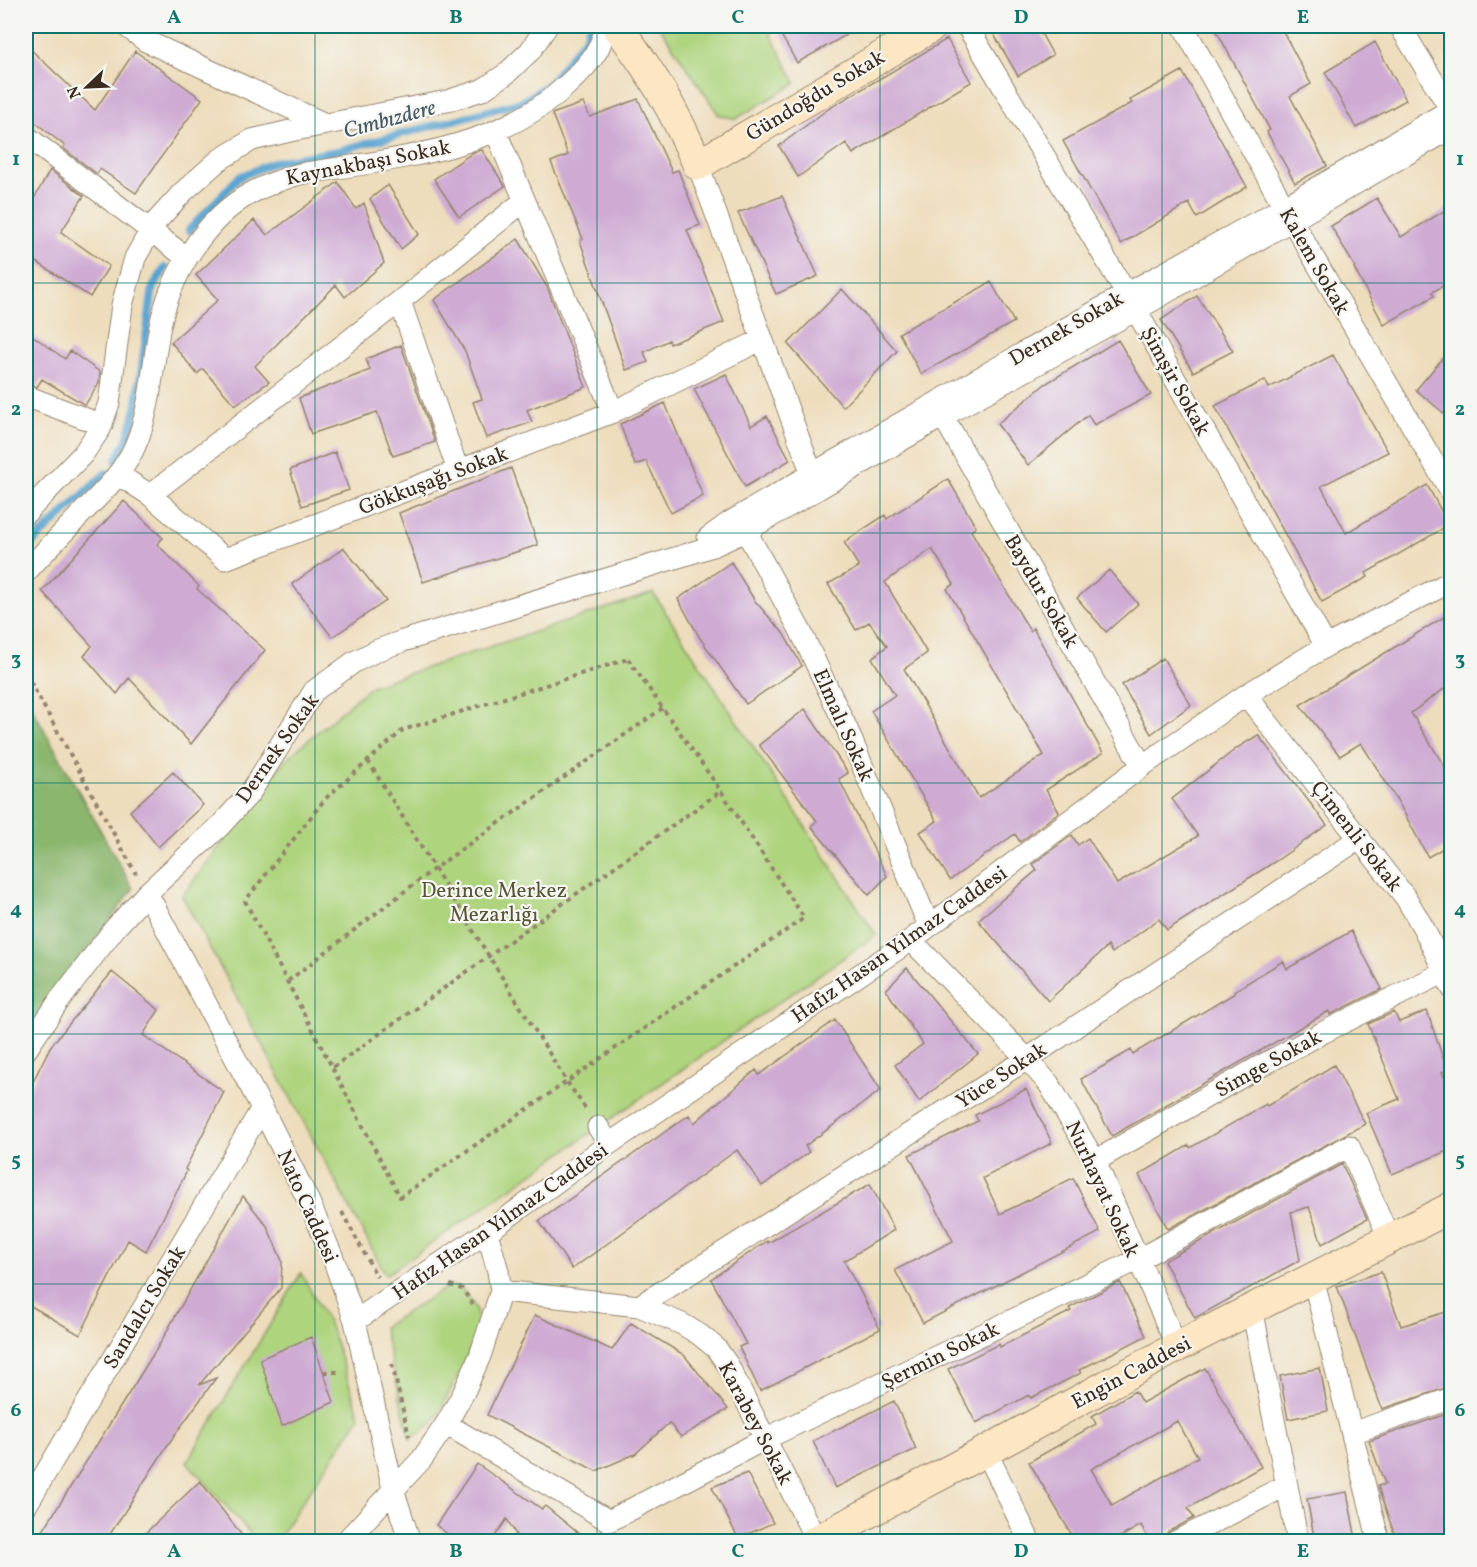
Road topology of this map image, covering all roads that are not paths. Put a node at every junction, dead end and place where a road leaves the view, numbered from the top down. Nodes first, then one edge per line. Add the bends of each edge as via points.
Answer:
1 (126, 26) edge
2 (547, 26) edge
3 (608, 26) edge
4 (617, 26) edge
5 (967, 26) edge
6 (1183, 26) edge
7 (1400, 26) edge
8 (927, 27) edge
9 (1451, 115) edge
10 (325, 124) junction
11 (496, 132) junction
12 (26, 136) edge
13 (698, 165) junction
14 (524, 201) junction
15 (1288, 214) junction
16 (151, 230) junction
17 (187, 258) junction
18 (400, 301) junction
19 (1131, 302) junction
20 (761, 340) junction
21 (26, 396) edge
22 (613, 412) junction
23 (942, 416) junction
24 (102, 425) junction
25 (458, 471) junction
26 (119, 475) junction
27 (815, 481) junction
28 (1452, 494) edge
29 (150, 495) junction
30 (26, 513) edge
31 (746, 531) junction
32 (686, 555) junction
33 (26, 572) edge
34 (1452, 581) edge
35 (1326, 646) junction
36 (1246, 695) junction
37 (1142, 766) junction
38 (1360, 838) junction
39 (147, 893) junction
40 (929, 926) junction
41 (910, 940) junction
42 (1448, 980) edge
43 (26, 1050) edge
44 (1028, 1059) junction
45 (262, 1108) junction
46 (1095, 1161) junction
47 (1452, 1207) edge
48 (487, 1232) junction
49 (1389, 1238) junction
50 (1137, 1260) junction
51 (1313, 1278) junction
52 (501, 1291) junction
53 (639, 1306) junction
54 (1252, 1308) junction
55 (355, 1321) junction
56 (1177, 1347) junction
57 (1452, 1398) edge
58 (446, 1424) junction
59 (1352, 1432) junction
60 (765, 1439) junction
61 (986, 1451) junction
62 (1287, 1485) junction
63 (393, 1489) junction
64 (26, 1506) edge
65 (814, 1541) edge
66 (345, 1542) edge
67 (410, 1542) edge
68 (1030, 1542) edge
69 (1174, 1542) edge
70 (1298, 1542) edge
71 (1379, 1542) edge

1 - 10 street via 156,46
2 - 10 street via 530,51 482,90 447,101
3 - 11 street, Kaynakbaşı Sokak via 597,51 580,74 534,113
4 - 13 street via 668,100
5 - 19 street, Şimşir Sokak
6 - 15 street, Kalem Sokak
7 - 9 street
8 - 13 street, Gündoğdu Sokak
9 - 15 street, Dernek Sokak
10 - 16 street via 252,140 219,160 183,192
11 - 14 street
11 - 17 street, Kaynakbaşı Sokak via 453,146 274,181 228,209
12 - 16 street
13 - 20 street
14 - 18 street
14 - 22 street
15 - 19 street, Dernek Sokak
15 - 28 street, Kalem Sokak
16 - 17 street
16 - 24 street via 135,258 122,305 109,403
17 - 26 street, Kaynakbaşı Sokak via 180,267 159,327 146,415 135,447
18 - 25 street
18 - 29 street
19 - 23 street, Dernek Sokak
19 - 27 street, Dernek Sokak
19 - 35 street, Şimşir Sokak
20 - 22 street, Gökkuşağı Sokak
20 - 27 street
21 - 24 street
22 - 25 street, Gökkuşağı Sokak
23 - 27 street, Dernek Sokak
23 - 37 street, Baydur Sokak
24 - 30 street via 83,454
25 - 29 street, Gökkuşağı Sokak via 225,559
26 - 29 street, Gökkuşağı Sokak
26 - 33 street, Kaynakbaşı Sokak
27 - 31 street, Dernek Sokak
27 - 32 street, Dernek Sokak via 730,522
31 - 32 street, Dernek Sokak
31 - 40 street, Elmalı Sokak via 848,729
32 - 39 street, Dernek Sokak via 403,641 354,662 314,691 250,793
34 - 35 street, Hafız Hasan Yılmaz Caddesi
35 - 36 street, Hafız Hasan Yılmaz Caddesi
36 - 37 street, Hafız Hasan Yılmaz Caddesi
36 - 38 street, Çimenli Sokak
37 - 40 street, Hafız Hasan Yılmaz Caddesi
38 - 42 street, Çimenli Sokak via 1406,898
38 - 44 street, Yüce Sokak
39 - 43 street, Dernek Sokak via 115,928
39 - 45 street, Nato Caddesi
40 - 41 street, Hafız Hasan Yılmaz Caddesi
41 - 44 street, Nurhayat Sokak
41 - 48 street, Hafız Hasan Yılmaz Caddesi via 604,1136
42 - 46 street, Simge Sokak via 1266,1063
44 - 46 street, Nurhayat Sokak via 1049,1084
44 - 53 street, Yüce Sokak
45 - 55 street, Nato Caddesi via 321,1230
45 - 64 street, Sandalcı Sokak
46 - 50 street, Nurhayat Sokak
47 - 49 street, Engin Caddesi
48 - 52 street
48 - 55 street, Hafız Hasan Yılmaz Caddesi
49 - 50 street, Şermin Sokak via 1349,1146
49 - 51 street, Engin Caddesi
50 - 56 street, Nurhayat Sokak
50 - 60 street, Şermin Sokak
51 - 54 street, Engin Caddesi
51 - 59 street
52 - 53 street, Karabey Sokak
52 - 58 street via 480,1356
53 - 60 street, Karabey Sokak via 682,1324 716,1348
54 - 56 street, Engin Caddesi
54 - 62 street
55 - 63 street, Nato Caddesi
56 - 61 street, Engin Caddesi
57 - 59 street
58 - 60 street, Şermin Sokak via 609,1521
58 - 63 street via 422,1459
59 - 71 street
60 - 65 street, Karabey Sokak
61 - 65 street, Engin Caddesi
61 - 68 street
62 - 69 street
62 - 70 street
63 - 66 street
63 - 67 street, Nato Caddesi

